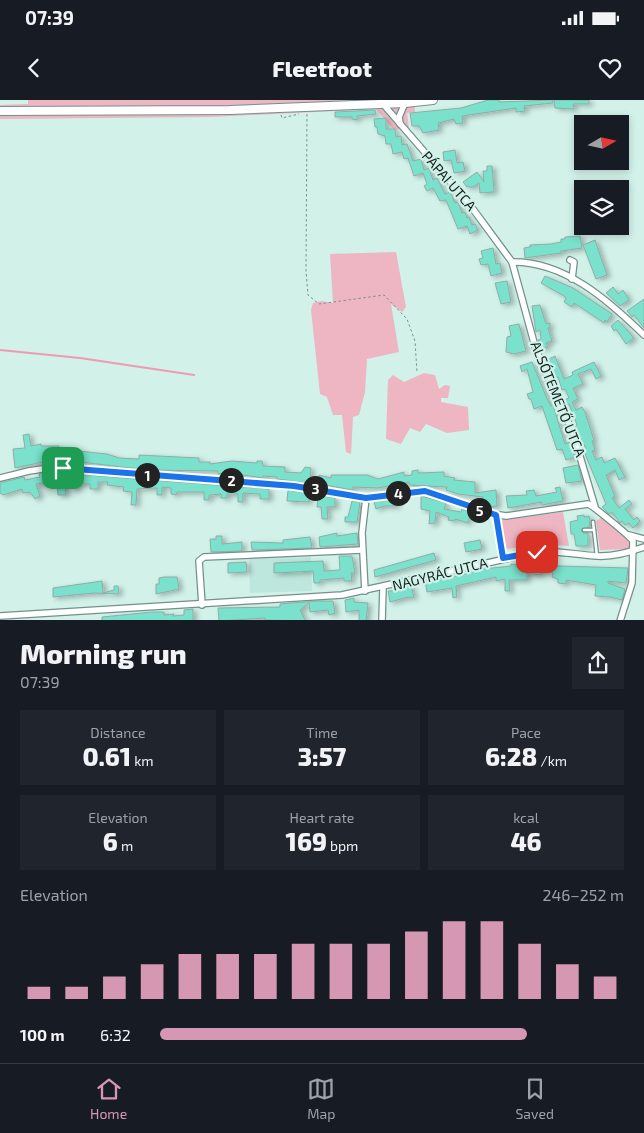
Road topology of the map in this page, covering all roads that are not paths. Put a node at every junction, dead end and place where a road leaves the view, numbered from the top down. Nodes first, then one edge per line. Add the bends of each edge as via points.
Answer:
1 (433, 100) edge
2 (339, 102) edge
3 (380, 102) edge
4 (405, 103) junction
5 (0, 111) edge
6 (401, 126) junction
7 (570, 260) dead end
8 (512, 262) junction
9 (572, 279) junction
10 (644, 335) edge
11 (0, 478) edge
12 (366, 498) junction
13 (595, 507) junction
14 (594, 522) dead end
15 (584, 530) dead end
16 (594, 530) junction
17 (627, 534) junction
18 (644, 539) edge
19 (644, 547) edge
20 (362, 550) junction
21 (633, 551) junction
22 (598, 556) junction
23 (383, 588) junction
24 (365, 591) junction
25 (202, 605) junction
26 (0, 616) edge
27 (382, 620) edge
28 (620, 620) edge

1 - 4 main road
2 - 3 main road
2 - 5 main road via 230,110 38,107
3 - 4 main road
3 - 6 street, PÁPAI UTCA
4 - 6 street via 399,117
6 - 8 street, PÁPAI UTCA via 467,200
7 - 9 street via 575,265
8 - 9 street via 539,264
8 - 13 street, ALSÓTEMETŐ UTCA via 536,350 573,433
9 - 10 street via 614,307
11 - 12 street via 39,469 63,468 294,486
12 - 13 street via 425,491 496,515 520,515 583,504
12 - 20 street
13 - 17 street via 608,522
14 - 16 lane
15 - 16 lane
16 - 22 lane
17 - 18 street
17 - 21 street via 633,541
19 - 21 street, NAGYRÁC UTCA
20 - 24 street
20 - 25 street via 204,556 199,561
21 - 22 street, NAGYRÁC UTCA
21 - 28 street via 632,583
22 - 23 street, NAGYRÁC UTCA via 551,551 503,558
23 - 24 street, NAGYRÁC UTCA
23 - 27 street
24 - 25 street, NAGYRÁC UTCA
25 - 26 street, NAGYRÁC UTCA

